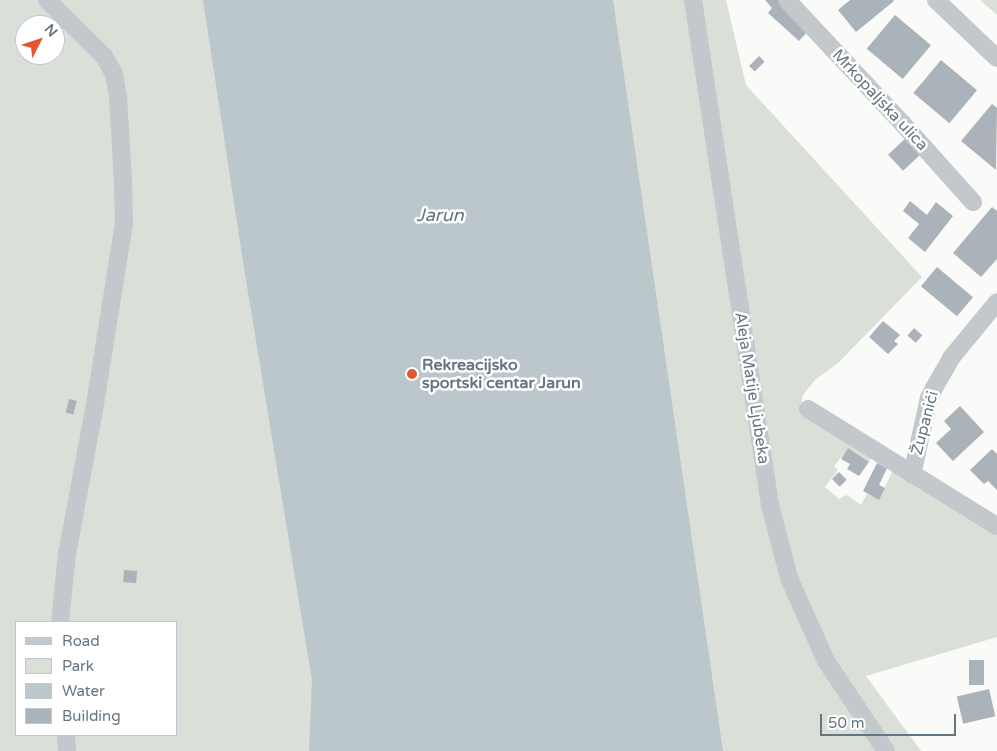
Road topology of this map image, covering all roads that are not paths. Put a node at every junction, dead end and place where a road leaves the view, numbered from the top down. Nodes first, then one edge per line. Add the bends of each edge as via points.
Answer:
1 (48, 0) edge
2 (693, 0) edge
3 (786, 0) edge
4 (936, 0) edge
5 (997, 58) edge
6 (973, 202) dead end
7 (997, 302) edge
8 (808, 409) dead end
9 (912, 475) junction
10 (997, 526) edge
11 (60, 621) edge
12 (66, 736) edge
13 (67, 751) edge
14 (886, 751) edge

1 - 11 street via 104,56 114,74 124,198 124,223 66,560
2 - 14 street, Aleja Matije Ljubeka via 770,505 789,578 826,661
3 - 6 street, Mrkopaljska ulica
4 - 5 street
7 - 9 street, Županići via 951,358 929,398
8 - 9 street, Županići
9 - 10 street, Županići
12 - 13 street

